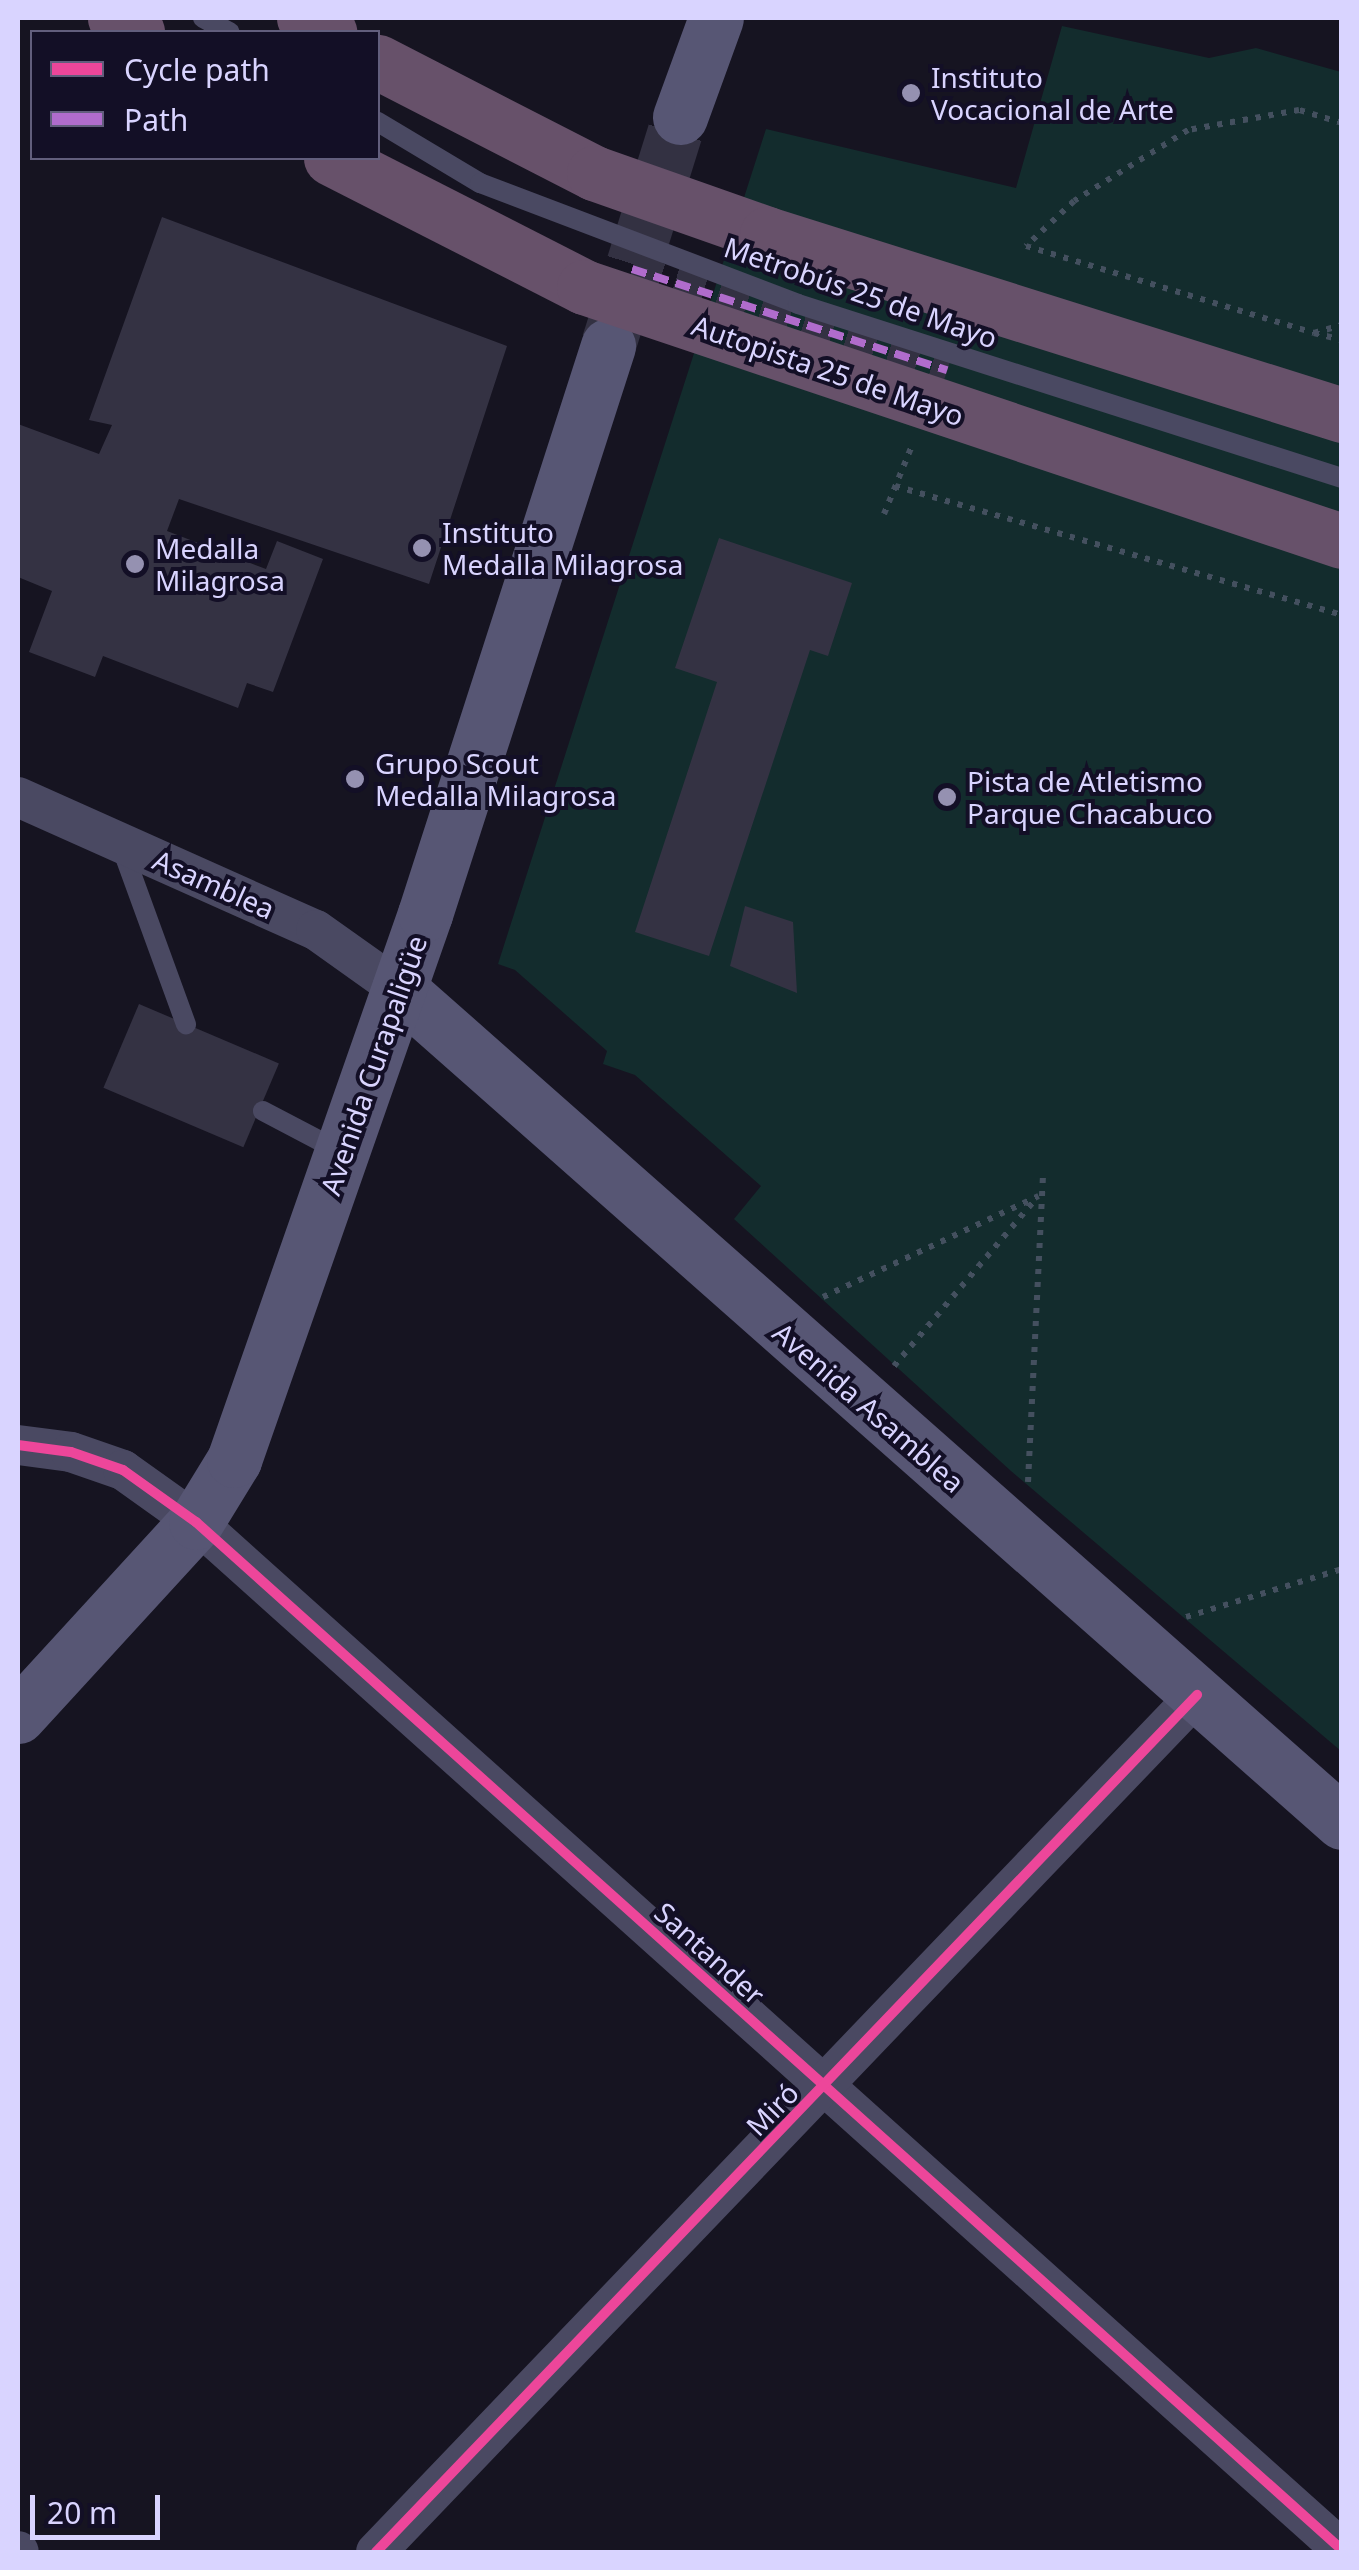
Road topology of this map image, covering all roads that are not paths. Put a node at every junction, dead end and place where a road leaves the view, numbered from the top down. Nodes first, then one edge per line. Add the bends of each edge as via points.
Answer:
1 (712, 18) edge
2 (380, 63) edge
3 (680, 117) tunnel mouth
4 (380, 123) edge
5 (335, 160) edge
6 (608, 346) tunnel mouth
7 (1342, 416) edge
8 (1342, 478) edge
9 (1342, 541) edge
10 (18, 797) edge
11 (120, 841) junction
12 (400, 989) junction
13 (186, 1024) dead end
14 (262, 1111) dead end
15 (343, 1153) junction
16 (18, 1445) edge
17 (196, 1522) junction
18 (1197, 1695) junction
19 (18, 1716) edge
20 (1342, 1822) edge
21 (825, 2086) junction
22 (1342, 2550) edge
23 (376, 2552) edge

1 - 3 main road
2 - 7 highway, bridge via 594,173
4 - 8 lane, Metrobús 25 de Mayo, bridge via 480,183 798,304
5 - 9 highway, Autopista 25 de Mayo, bridge via 584,286
6 - 12 main road, Avenida Curapaligüe
10 - 11 street, Asamblea
11 - 12 street, Asamblea via 316,930
11 - 13 lane
12 - 15 main road, Avenida Curapaligüe
12 - 18 main road, Avenida Asamblea
14 - 15 lane
15 - 17 main road, Avenida Curapaligüe via 234,1460
16 - 17 street, Santander via 72,1452 123,1470
17 - 19 main road, Avenida Curapaligüe
17 - 21 street, Santander
18 - 20 main road, Avenida Asamblea
18 - 21 street, Miró
21 - 22 street, Santander
21 - 23 street, Miró

